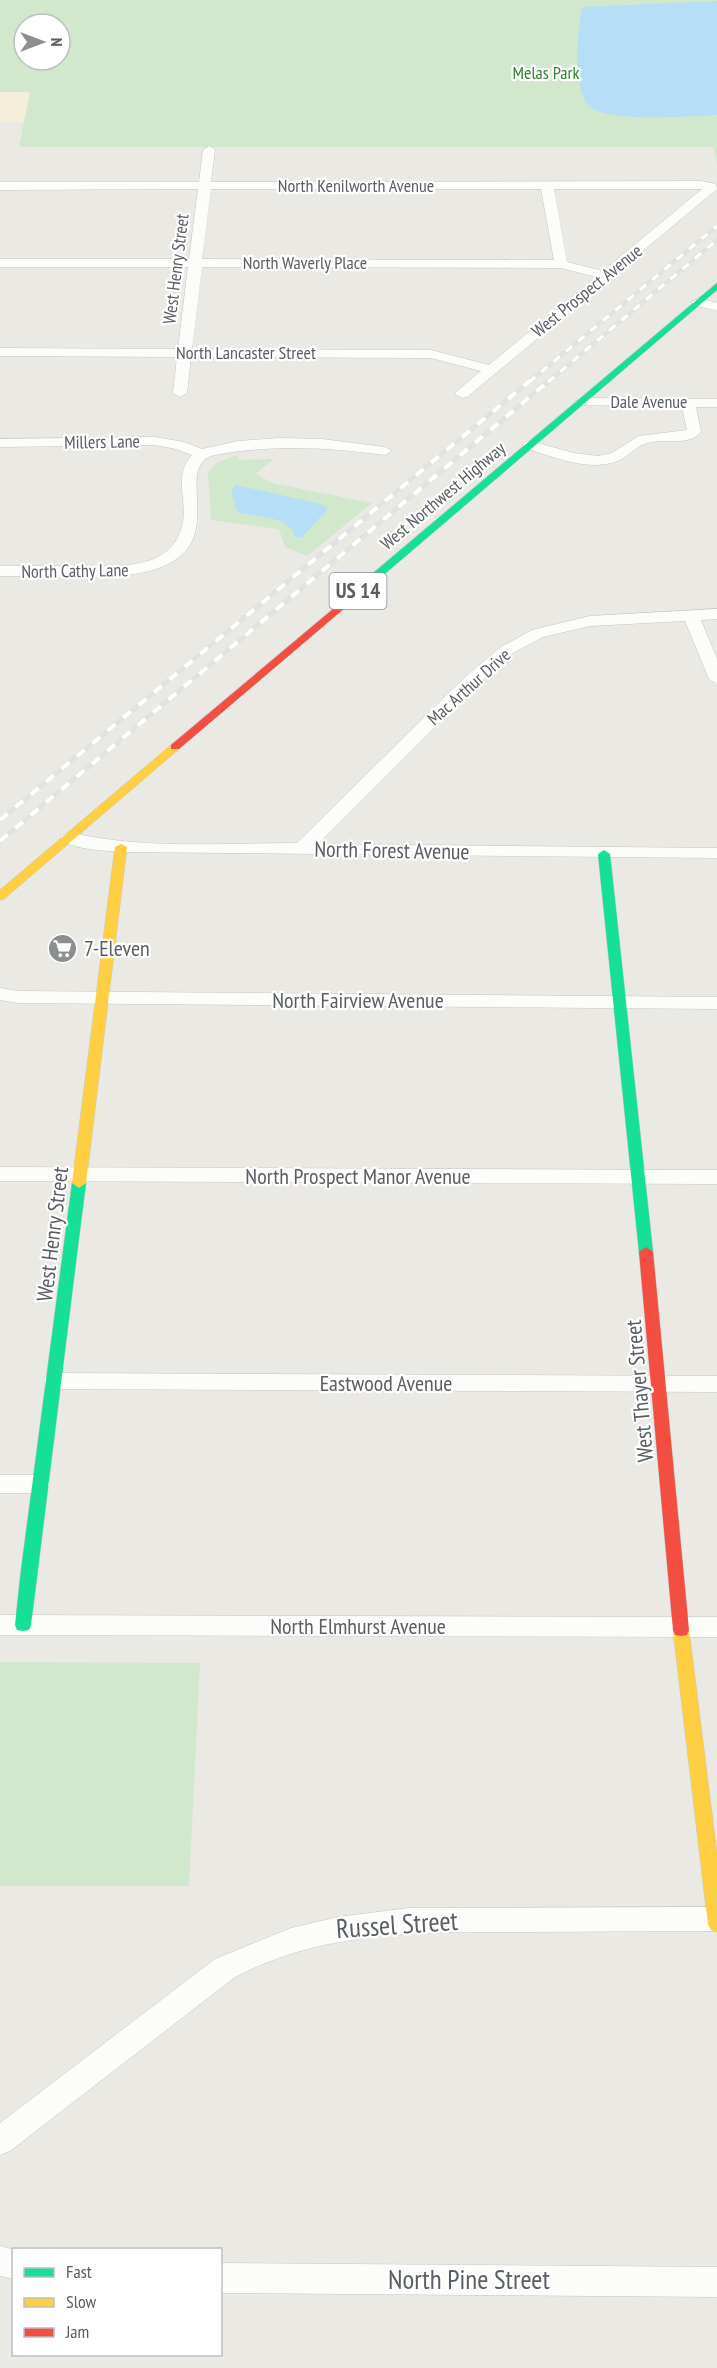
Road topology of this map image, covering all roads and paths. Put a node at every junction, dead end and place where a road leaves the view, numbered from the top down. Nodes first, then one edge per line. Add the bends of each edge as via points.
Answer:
1 (209, 150) dead end
2 (547, 184) junction
3 (0, 186) edge
4 (205, 186) junction
5 (712, 187) joint
6 (195, 262) junction
7 (0, 263) edge
8 (561, 264) junction
9 (608, 276) junction
10 (717, 286) edge
11 (699, 302) junction
12 (717, 307) edge
13 (0, 352) edge
14 (183, 352) junction
15 (490, 369) junction
16 (180, 393) dead end
17 (462, 394) dead end
18 (582, 402) junction
19 (687, 402) junction
20 (717, 403) edge
21 (0, 443) edge
22 (531, 445) junction
23 (385, 451) dead end
24 (201, 454) junction
25 (0, 572) edge
26 (717, 614) edge
27 (692, 617) junction
28 (717, 679) edge
29 (69, 837) junction
30 (121, 847) junction
31 (302, 849) junction
32 (604, 854) junction
33 (717, 854) edge
34 (0, 896) edge
35 (0, 994) edge
36 (102, 998) junction
37 (620, 1002) junction
38 (717, 1003) edge
39 (0, 1174) edge
40 (80, 1174) junction
41 (639, 1177) junction
42 (717, 1177) edge
43 (55, 1381) junction
44 (660, 1384) junction
45 (717, 1384) edge
46 (0, 1484) edge
47 (38, 1484) junction
48 (11, 1625) edge
49 (681, 1627) junction
50 (717, 1627) edge
51 (717, 1921) edge
52 (0, 2141) edge
53 (222, 2278) edge
54 (717, 2282) edge

1 - 4 street, West Henry Street
2 - 4 street, North Kenilworth Avenue
2 - 5 street, North Kenilworth Avenue
2 - 8 street
3 - 4 street, North Kenilworth Avenue
4 - 6 street, West Henry Street
5 - 9 street, West Prospect Avenue
6 - 7 street, North Waverly Place
6 - 8 street, North Waverly Place
6 - 14 street, West Henry Street
8 - 9 street, North Waverly Place
9 - 15 street, West Prospect Avenue
10 - 11 street, West Northwest Highway / US 14
11 - 12 street
11 - 18 street, West Northwest Highway / US 14
13 - 14 street, North Lancaster Street
14 - 15 street, North Lancaster Street via 431,354
14 - 16 street, West Henry Street
15 - 17 street, West Prospect Avenue
18 - 19 street, Dale Avenue
18 - 22 street, West Northwest Highway / US 14
19 - 20 street, Dale Avenue
19 - 22 street via 694,432 676,439 644,439 615,457 573,458
21 - 24 street, Millers Lane via 155,441
22 - 29 street, West Northwest Highway / US 14
23 - 24 street via 298,442 232,446
24 - 25 street, North Cathy Lane via 187,477 192,518 189,532 180,548 162,564 122,572
26 - 27 street, Mac Arthur Drive
27 - 28 street
27 - 31 street, Mac Arthur Drive via 590,621 538,633 507,650
29 - 30 street, North Forest Avenue
29 - 34 street, West Northwest Highway / US 14
30 - 31 street, North Forest Avenue
30 - 36 street, West Henry Street
31 - 32 street, North Forest Avenue
32 - 33 street, North Forest Avenue
32 - 37 street, West Thayer Street
35 - 36 street, North Fairview Avenue
36 - 37 street, North Fairview Avenue
36 - 40 street, West Henry Street
37 - 38 street, North Fairview Avenue
37 - 41 street, West Thayer Street
39 - 40 street, North Prospect Manor Avenue
40 - 41 street, North Prospect Manor Avenue
40 - 43 street, West Henry Street
41 - 42 street, North Prospect Manor Avenue
41 - 44 street, West Thayer Street
43 - 44 street, Eastwood Avenue
43 - 47 street, West Henry Street
44 - 45 street, Eastwood Avenue
44 - 49 street, West Thayer Street
46 - 47 street
47 - 48 street, West Henry Street
48 - 49 street, North Elmhurst Avenue
49 - 50 street, North Elmhurst Avenue
49 - 51 street, West Thayer Street
51 - 52 street, Russel Street via 409,1920 318,1931 247,1956 225,1968
53 - 54 street, North Pine Street

